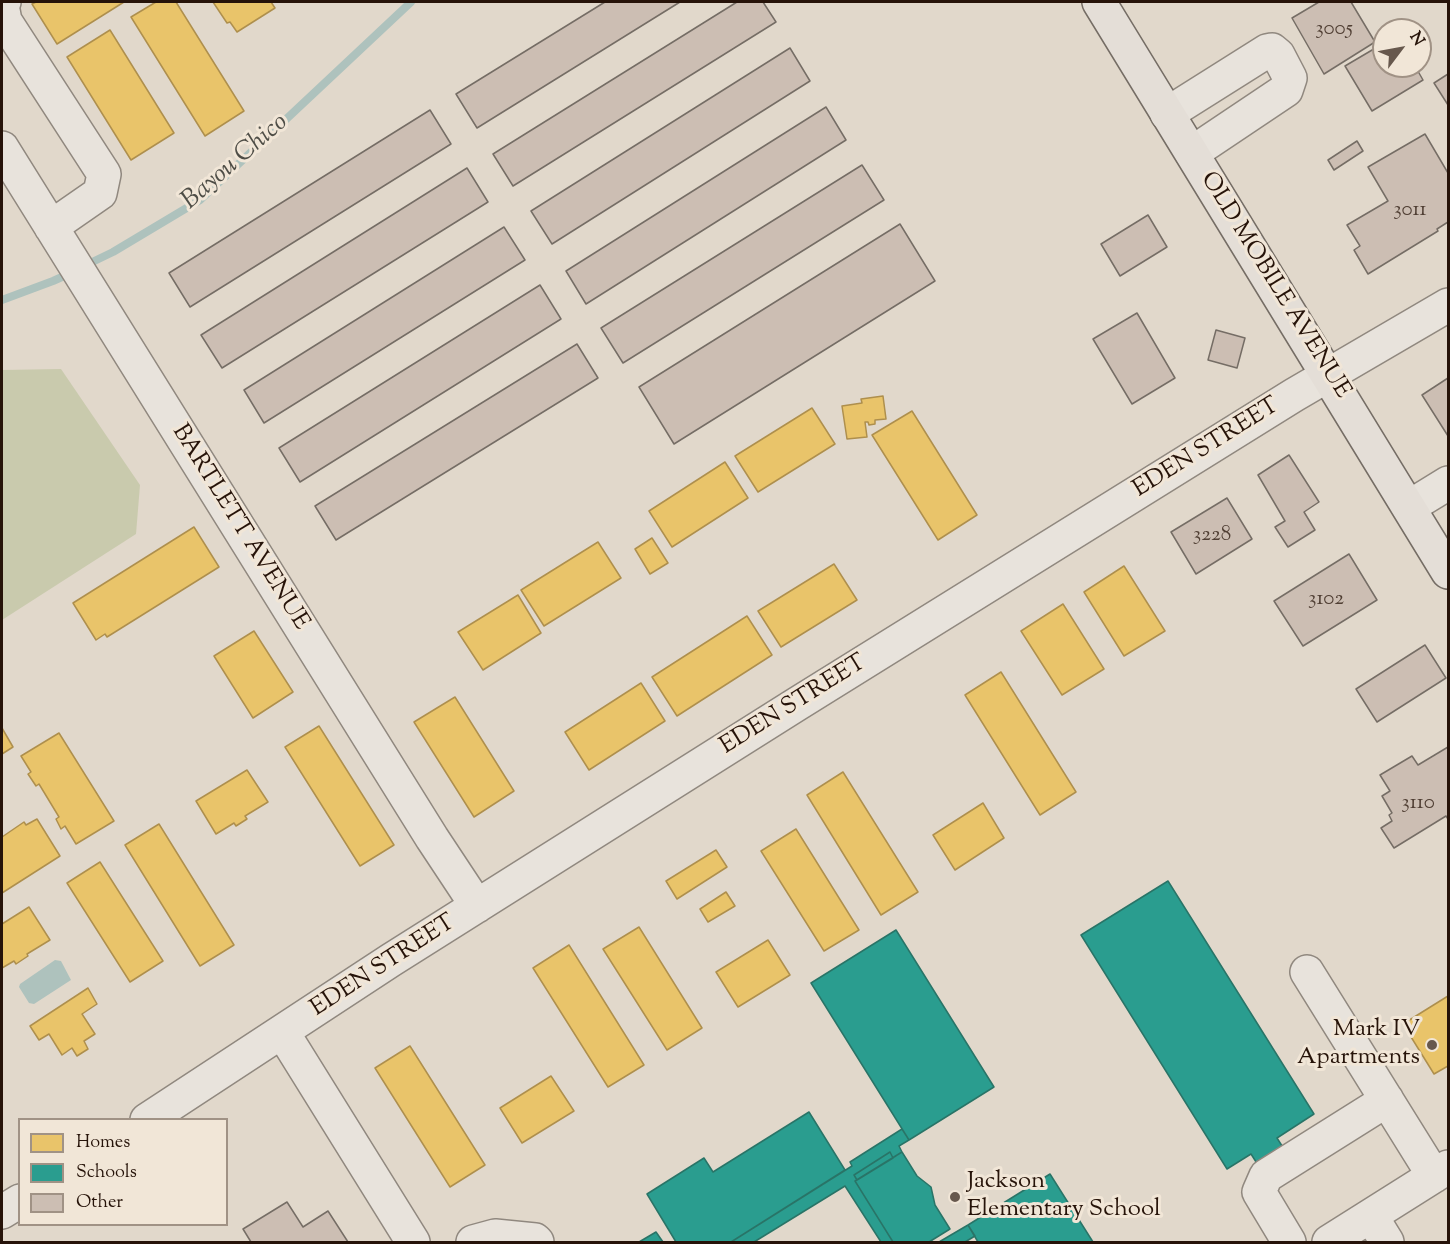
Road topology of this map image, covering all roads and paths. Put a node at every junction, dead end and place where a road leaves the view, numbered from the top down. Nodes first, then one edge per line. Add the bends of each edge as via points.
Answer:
1 (4, 2) edge
2 (1099, 2) edge
3 (1167, 114) junction
4 (2, 148) edge
5 (1192, 153) junction
6 (52, 229) junction
7 (1449, 305) edge
8 (1329, 375) junction
9 (1449, 483) edge
10 (1409, 507) junction
11 (1449, 572) edge
12 (477, 906) junction
13 (1308, 972) dead end
14 (282, 1033) junction
15 (1387, 1100) junction
16 (149, 1118) edge
17 (1441, 1172) edge
18 (18, 1202) edge
19 (2, 1212) edge
20 (1379, 1229) edge
21 (413, 1242) edge
22 (473, 1242) edge
23 (537, 1242) edge
24 (1288, 1242) edge
25 (1329, 1242) edge

1 - 6 street via 5,21 104,174 100,193
2 - 3 main road, OLD MOBILE AVENUE
3 - 5 main road, OLD MOBILE AVENUE
3 - 5 street via 1267,51 1278,55 1290,78 1286,90
4 - 6 street, BARTLETT AVENUE
5 - 8 main road, OLD MOBILE AVENUE
6 - 12 street, BARTLETT AVENUE
7 - 8 street, EDEN STREET
8 - 10 main road, OLD MOBILE AVENUE
8 - 12 street, EDEN STREET
9 - 10 street
10 - 11 main road, OLD MOBILE AVENUE
12 - 14 street, EDEN STREET
13 - 15 street
14 - 16 street, EDEN STREET
14 - 21 street
15 - 17 street
15 - 24 street via 1266,1176 1259,1192
17 - 20 street
18 - 19 street
20 - 25 street
22 - 23 street via 495,1236

